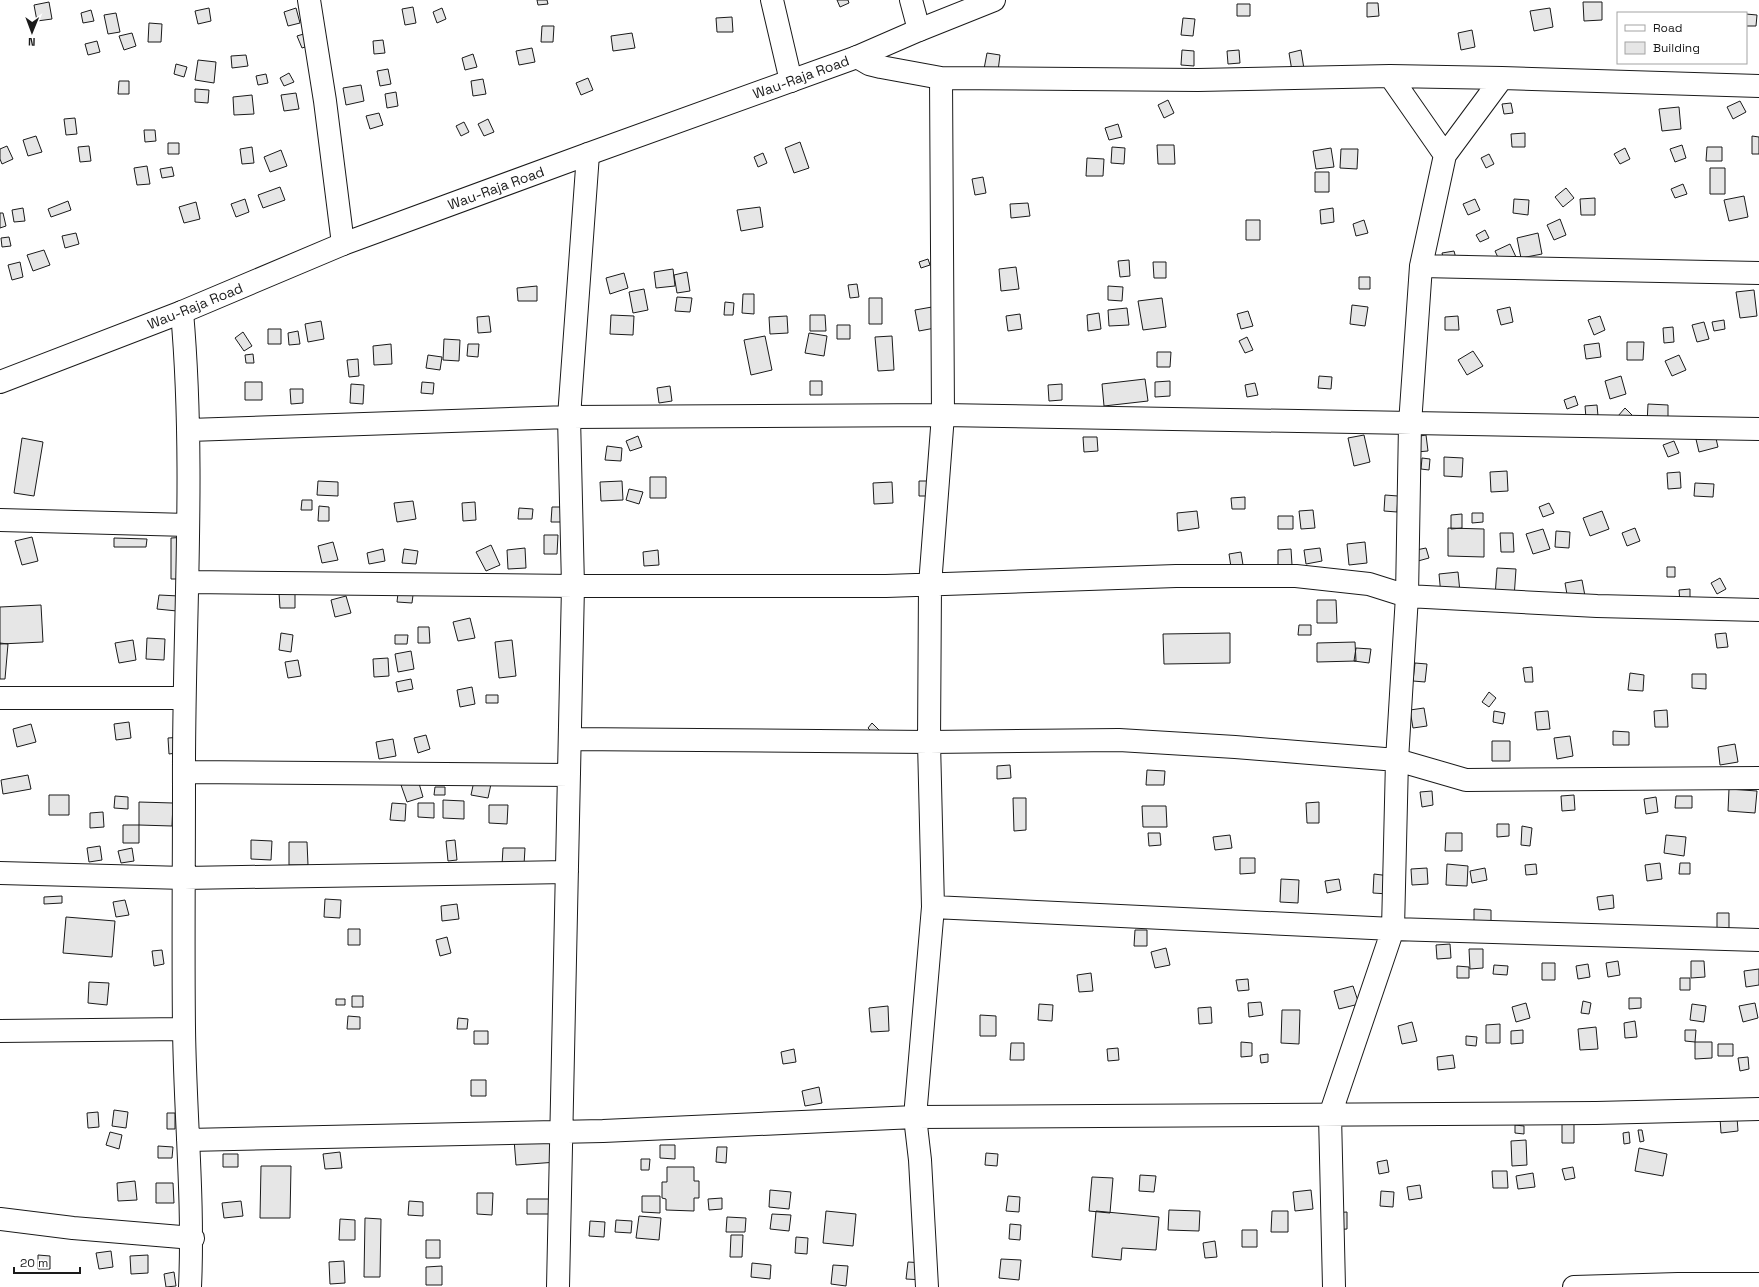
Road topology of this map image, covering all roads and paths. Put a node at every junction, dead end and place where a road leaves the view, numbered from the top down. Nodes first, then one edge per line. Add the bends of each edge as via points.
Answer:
1 (309, 0) edge
2 (772, 0) edge
3 (911, 0) edge
4 (994, 0) edge
5 (918, 30) junction
6 (857, 57) junction
7 (1390, 76) junction
8 (941, 78) junction
9 (1502, 78) junction
10 (791, 81) junction
11 (1759, 86) edge
12 (588, 154) junction
13 (1445, 156) junction
14 (343, 244) junction
15 (1421, 266) junction
16 (1759, 273) edge
17 (182, 312) junction
18 (0, 382) edge
19 (943, 415) junction
20 (569, 417) junction
21 (1410, 424) junction
22 (1759, 429) edge
23 (189, 430) junction
24 (0, 520) edge
25 (188, 525) junction
26 (188, 582) junction
27 (930, 585) junction
28 (573, 586) junction
29 (1407, 596) junction
30 (1759, 610) edge
31 (0, 698) edge
32 (184, 698) junction
33 (570, 739) junction
34 (929, 742) junction
35 (1397, 760) junction
36 (184, 772) junction
37 (569, 774) junction
38 (1759, 778) edge
39 (567, 872) junction
40 (0, 873) edge
41 (184, 878) junction
42 (933, 908) junction
43 (1392, 929) junction
44 (1759, 940) edge
45 (184, 1029) junction
46 (0, 1030) edge
47 (1759, 1109) edge
48 (1330, 1115) junction
49 (915, 1117) junction
50 (562, 1132) junction
51 (188, 1140) junction
52 (0, 1219) edge
53 (192, 1238) junction
54 (1759, 1284) edge
55 (1679, 1285) edge
56 (190, 1287) edge
57 (558, 1287) edge
58 (927, 1287) edge
59 (1334, 1287) edge
60 (1574, 1287) edge

1 - 14 street via 326,101
2 - 10 street
3 - 5 street
4 - 5 street, Wau-Raja Road
5 - 6 street, Wau-Raja Road
6 - 8 street via 868,64 880,67
6 - 10 street, Wau-Raja Road
7 - 8 street via 1198,80
7 - 9 street
7 - 13 street
8 - 19 street
9 - 11 street
9 - 13 street
10 - 12 street, Wau-Raja Road
12 - 14 street, Wau-Raja Road
12 - 20 street
13 - 15 street
14 - 17 street, Wau-Raja Road
15 - 16 street
15 - 21 street
17 - 18 street, Wau-Raja Road
17 - 23 street via 188,372
19 - 20 street
19 - 21 street
19 - 27 street
20 - 23 street
20 - 28 street
21 - 22 street
21 - 29 street
23 - 25 street
24 - 25 street
25 - 26 street
26 - 28 street
26 - 32 street
27 - 28 street
27 - 29 street via 1176,576 1296,576 1369,584
27 - 34 street
28 - 33 street
29 - 30 street via 1596,606
29 - 35 street
31 - 32 street
32 - 36 street
33 - 34 street
33 - 37 street
34 - 35 street via 1119,740
34 - 42 street
35 - 38 street via 1466,780
35 - 43 street
36 - 37 street
36 - 41 street
37 - 39 street
39 - 41 street
39 - 50 street
40 - 41 street
41 - 45 street
42 - 43 street
42 - 49 street
43 - 44 street
43 - 48 street
45 - 46 street
45 - 51 street
47 - 48 street
48 - 49 street
48 - 59 street
49 - 50 street
49 - 58 street
50 - 51 street
50 - 57 street
51 - 53 street
52 - 53 street
53 - 56 street
54 - 55 street
55 - 60 street

